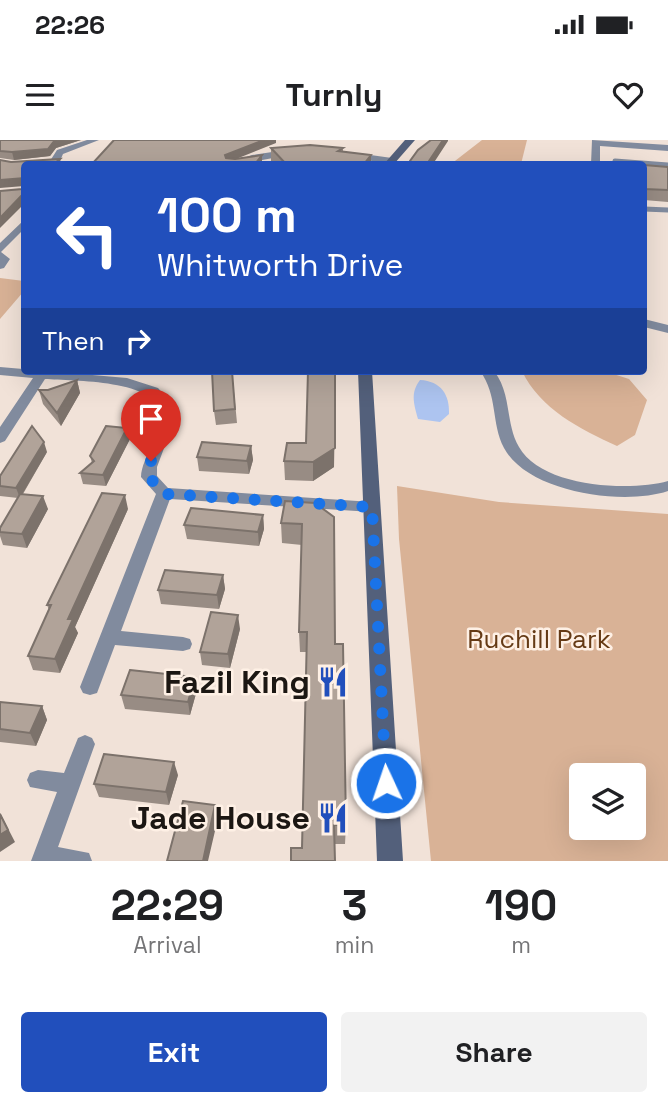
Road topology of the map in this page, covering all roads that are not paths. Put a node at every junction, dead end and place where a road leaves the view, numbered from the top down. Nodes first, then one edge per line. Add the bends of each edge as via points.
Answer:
1 (95, 140) edge
2 (410, 140) edge
3 (596, 141) edge
4 (668, 148) edge
5 (303, 151) edge
6 (335, 153) edge
7 (54, 161) edge
8 (245, 161) edge
9 (381, 161) edge
10 (394, 161) edge
11 (594, 161) edge
12 (647, 163) edge
13 (668, 165) edge
14 (647, 209) edge
15 (668, 211) edge
16 (21, 226) edge
17 (0, 250) edge
18 (0, 255) edge
19 (0, 265) edge
20 (647, 324) edge
21 (668, 329) edge
22 (0, 372) edge
23 (21, 373) edge
24 (40, 375) edge
25 (52, 375) edge
26 (365, 375) edge
27 (489, 375) edge
28 (0, 438) edge
29 (668, 486) edge
30 (164, 494) junction
31 (372, 507) junction
32 (110, 637) junction
33 (183, 644) dead end
34 (90, 687) dead end
35 (85, 744) dead end
36 (38, 780) dead end
37 (71, 783) junction
38 (43, 859) edge
39 (81, 861) edge
40 (390, 861) edge

1 - 7 street via 60,152
2 - 10 main road
3 - 4 street
3 - 11 street
5 - 8 street
6 - 9 street
12 - 13 lane
14 - 15 lane
16 - 17 street
18 - 19 street via 5,259
20 - 21 street
22 - 23 street
24 - 28 street
25 - 30 street via 127,382 158,395 167,408 168,422 149,477
26 - 31 main road
27 - 29 street via 512,448 522,462 565,483 633,493
30 - 31 street
30 - 32 street
31 - 40 main road
32 - 33 street
32 - 34 street
35 - 37 street
36 - 37 street
37 - 38 street
38 - 39 street

